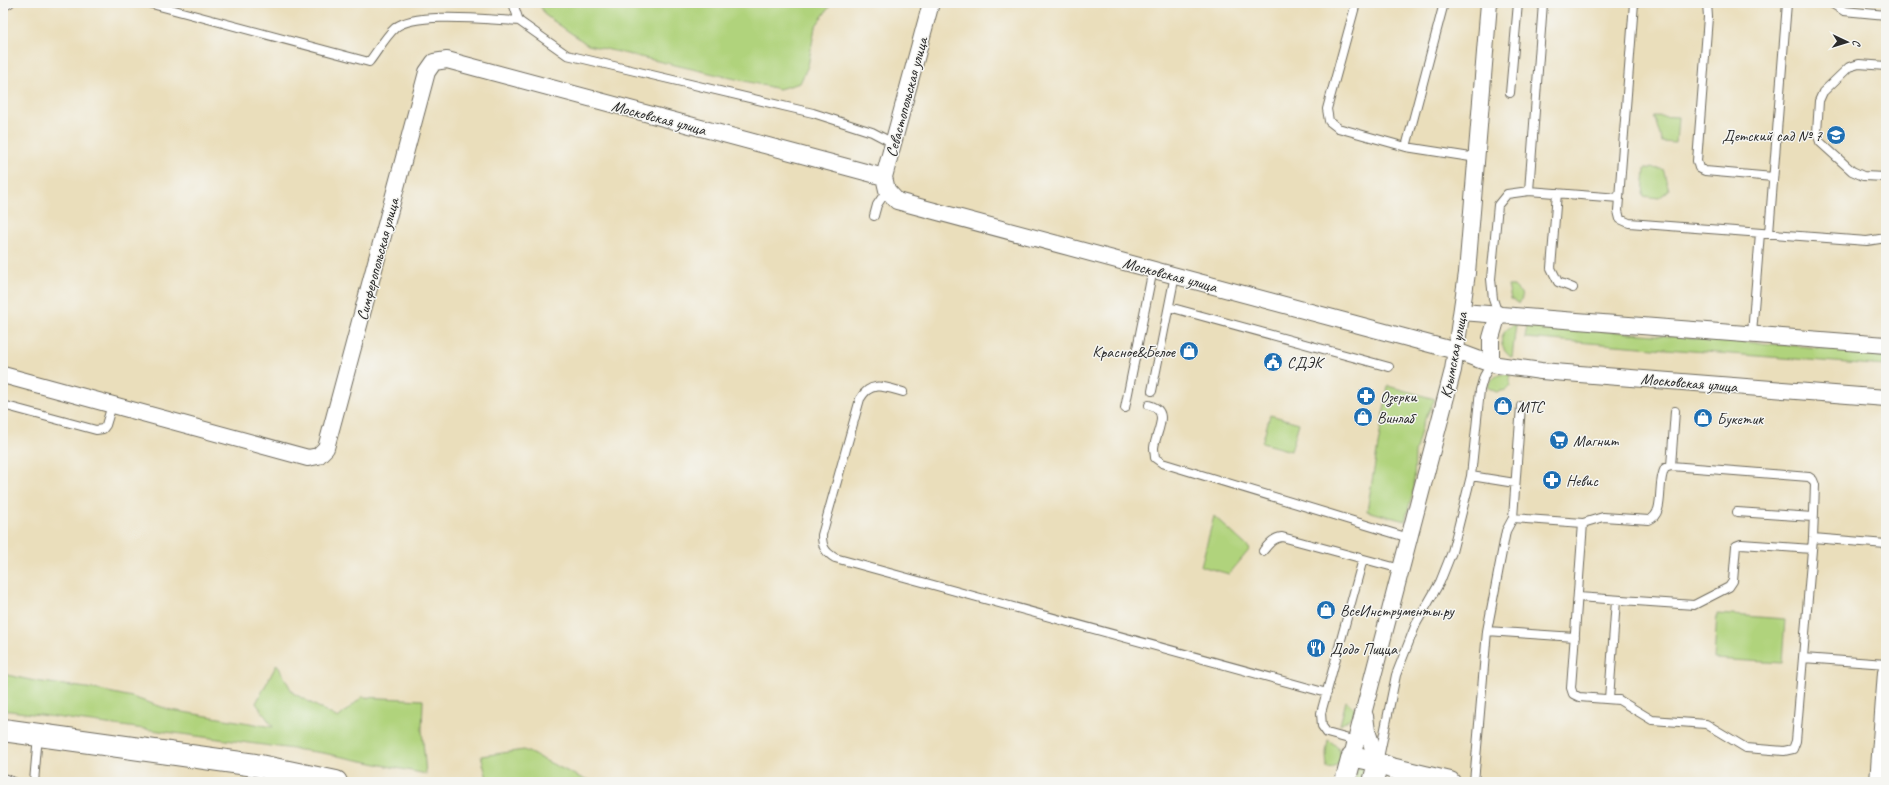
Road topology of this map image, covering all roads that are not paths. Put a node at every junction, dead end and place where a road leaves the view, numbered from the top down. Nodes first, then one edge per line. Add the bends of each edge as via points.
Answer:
1 (10, 3) edge
2 (148, 3) edge
3 (513, 3) edge
4 (931, 3) edge
5 (1356, 3) edge
6 (1444, 3) edge
7 (1489, 3) edge
8 (1518, 3) edge
9 (1543, 3) edge
10 (1634, 3) edge
11 (1707, 3) edge
12 (1787, 3) edge
13 (1832, 3) edge
14 (3, 7) edge
15 (1886, 15) edge
16 (519, 21) junction
17 (434, 62) joint
18 (1886, 66) edge
19 (1510, 93) dead end
20 (893, 143) junction
21 (1406, 147) junction
22 (1477, 158) junction
23 (1773, 177) junction
24 (1886, 177) edge
25 (885, 184) junction
26 (1529, 191) junction
27 (1557, 193) junction
28 (1619, 198) junction
29 (874, 216) dead end
30 (1760, 233) junction
31 (1769, 234) junction
32 (1886, 238) edge
33 (1153, 269) junction
34 (1175, 275) junction
35 (1573, 288) dead end
36 (1169, 307) junction
37 (1462, 312) junction
38 (1498, 314) junction
39 (1752, 334) junction
40 (1886, 344) edge
41 (1456, 351) junction
42 (1491, 364) junction
43 (1389, 367) dead end
44 (3, 375) edge
45 (1152, 391) dead end
46 (903, 392) dead end
47 (1886, 398) edge
48 (3, 405) edge
49 (112, 405) junction
50 (1149, 405) dead end
51 (1521, 406) dead end
52 (1125, 408) dead end
53 (1675, 411) dead end
54 (1671, 466) junction
55 (1471, 476) junction
56 (1515, 483) junction
57 (1737, 512) dead end
58 (1813, 517) junction
59 (1513, 518) junction
60 (1583, 523) junction
61 (1409, 538) junction
62 (1813, 538) junction
63 (1886, 544) edge
64 (1812, 549) junction
65 (1263, 551) dead end
66 (1363, 559) junction
67 (1400, 569) junction
68 (1578, 597) junction
69 (1616, 600) junction
70 (1486, 631) junction
71 (1575, 637) junction
72 (1803, 658) junction
73 (1886, 664) edge
74 (1886, 672) edge
75 (1327, 693) junction
76 (1366, 698) junction
77 (1608, 700) junction
78 (3, 730) edge
79 (38, 735) junction
80 (1883, 741) edge
81 (1354, 748) junction
82 (1378, 763) junction
83 (3, 778) edge
84 (14, 782) edge
85 (34, 782) edge
86 (336, 782) edge
87 (1345, 782) edge
88 (1373, 782) edge
89 (1450, 782) edge
90 (1474, 782) edge
91 (1878, 782) edge

1 - 14 lane
2 - 16 lane via 369,62 395,28 410,20 436,18
3 - 16 lane
4 - 20 street, Севастопольская улица
5 - 21 lane via 1327,109 1329,121 1338,128
6 - 21 lane
7 - 22 street, Крымская улица
8 - 19 lane
9 - 26 lane
10 - 28 lane
11 - 23 lane via 1697,161 1699,168 1705,171
12 - 23 lane
13 - 15 lane via 1844,11
16 - 20 lane via 567,55 813,113 872,132
17 - 25 street, Московская улица via 447,60
17 - 49 street, Симферопольская улица via 427,72 326,448 318,456 308,458
18 - 24 lane via 1858,64 1849,67 1823,92 1817,133 1820,142 1852,171 1863,176
20 - 25 street, Севастопольская улица
21 - 22 lane
22 - 37 street, Крымская улица
23 - 31 lane
25 - 29 lane
25 - 33 street, Московская улица via 897,200
26 - 27 lane
26 - 38 lane via 1507,194 1498,205 1491,279
27 - 28 lane
27 - 35 lane via 1551,268 1558,282
28 - 30 lane via 1620,219 1629,223
30 - 31 lane
30 - 39 lane
31 - 32 lane via 1867,241
33 - 34 street, Московская улица
33 - 52 lane
34 - 36 lane
34 - 41 street, Московская улица
36 - 43 lane
36 - 45 lane
37 - 38 street
37 - 41 street, Крымская улица
38 - 39 street
38 - 42 street via 1491,338
39 - 40 street
41 - 42 street, Московская улица
41 - 61 street, Крымская улица
42 - 47 street, Московская улица via 1541,371
42 - 55 lane via 1480,390
44 - 49 street
46 - 75 lane via 873,386 864,391 860,399 822,535 822,545 827,553 835,558
48 - 49 lane via 96,430 103,429 106,425
50 - 61 lane via 1161,412 1162,420 1154,449 1155,458 1162,464
51 - 56 lane
53 - 54 lane
54 - 58 lane via 1809,477 1814,480 1815,485
54 - 60 lane via 1665,468 1661,474 1658,512 1655,517 1649,520 1603,517
55 - 56 lane
55 - 82 lane via 1452,552 1440,582 1416,624 1396,675
56 - 59 lane
57 - 58 lane
58 - 62 lane
59 - 60 lane
59 - 70 lane via 1506,531
60 - 68 lane
61 - 67 street, Крымская улица
62 - 63 lane
62 - 64 lane
64 - 69 lane via 1741,544 1736,546 1733,581 1729,587 1694,605
64 - 72 lane
65 - 66 lane via 1270,542 1282,538
66 - 67 lane
66 - 75 lane
67 - 76 street, Крымская улица
68 - 69 lane
68 - 71 lane
69 - 77 lane
70 - 71 lane
70 - 90 lane
71 - 77 lane via 1571,688 1573,694
72 - 73 lane
72 - 77 lane via 1796,741 1792,748 1784,751 1746,748 1706,724 1652,720 1619,700
74 - 80 street
75 - 81 lane via 1321,713 1322,726 1326,732
76 - 81 street, Крымская улица
76 - 82 street, Крымская улица via 1367,732
78 - 79 main road
79 - 85 lane
79 - 86 main road via 255,765
80 - 91 street
81 - 82 street
81 - 87 street, Крымская улица
82 - 88 street
82 - 89 street
83 - 84 lane

